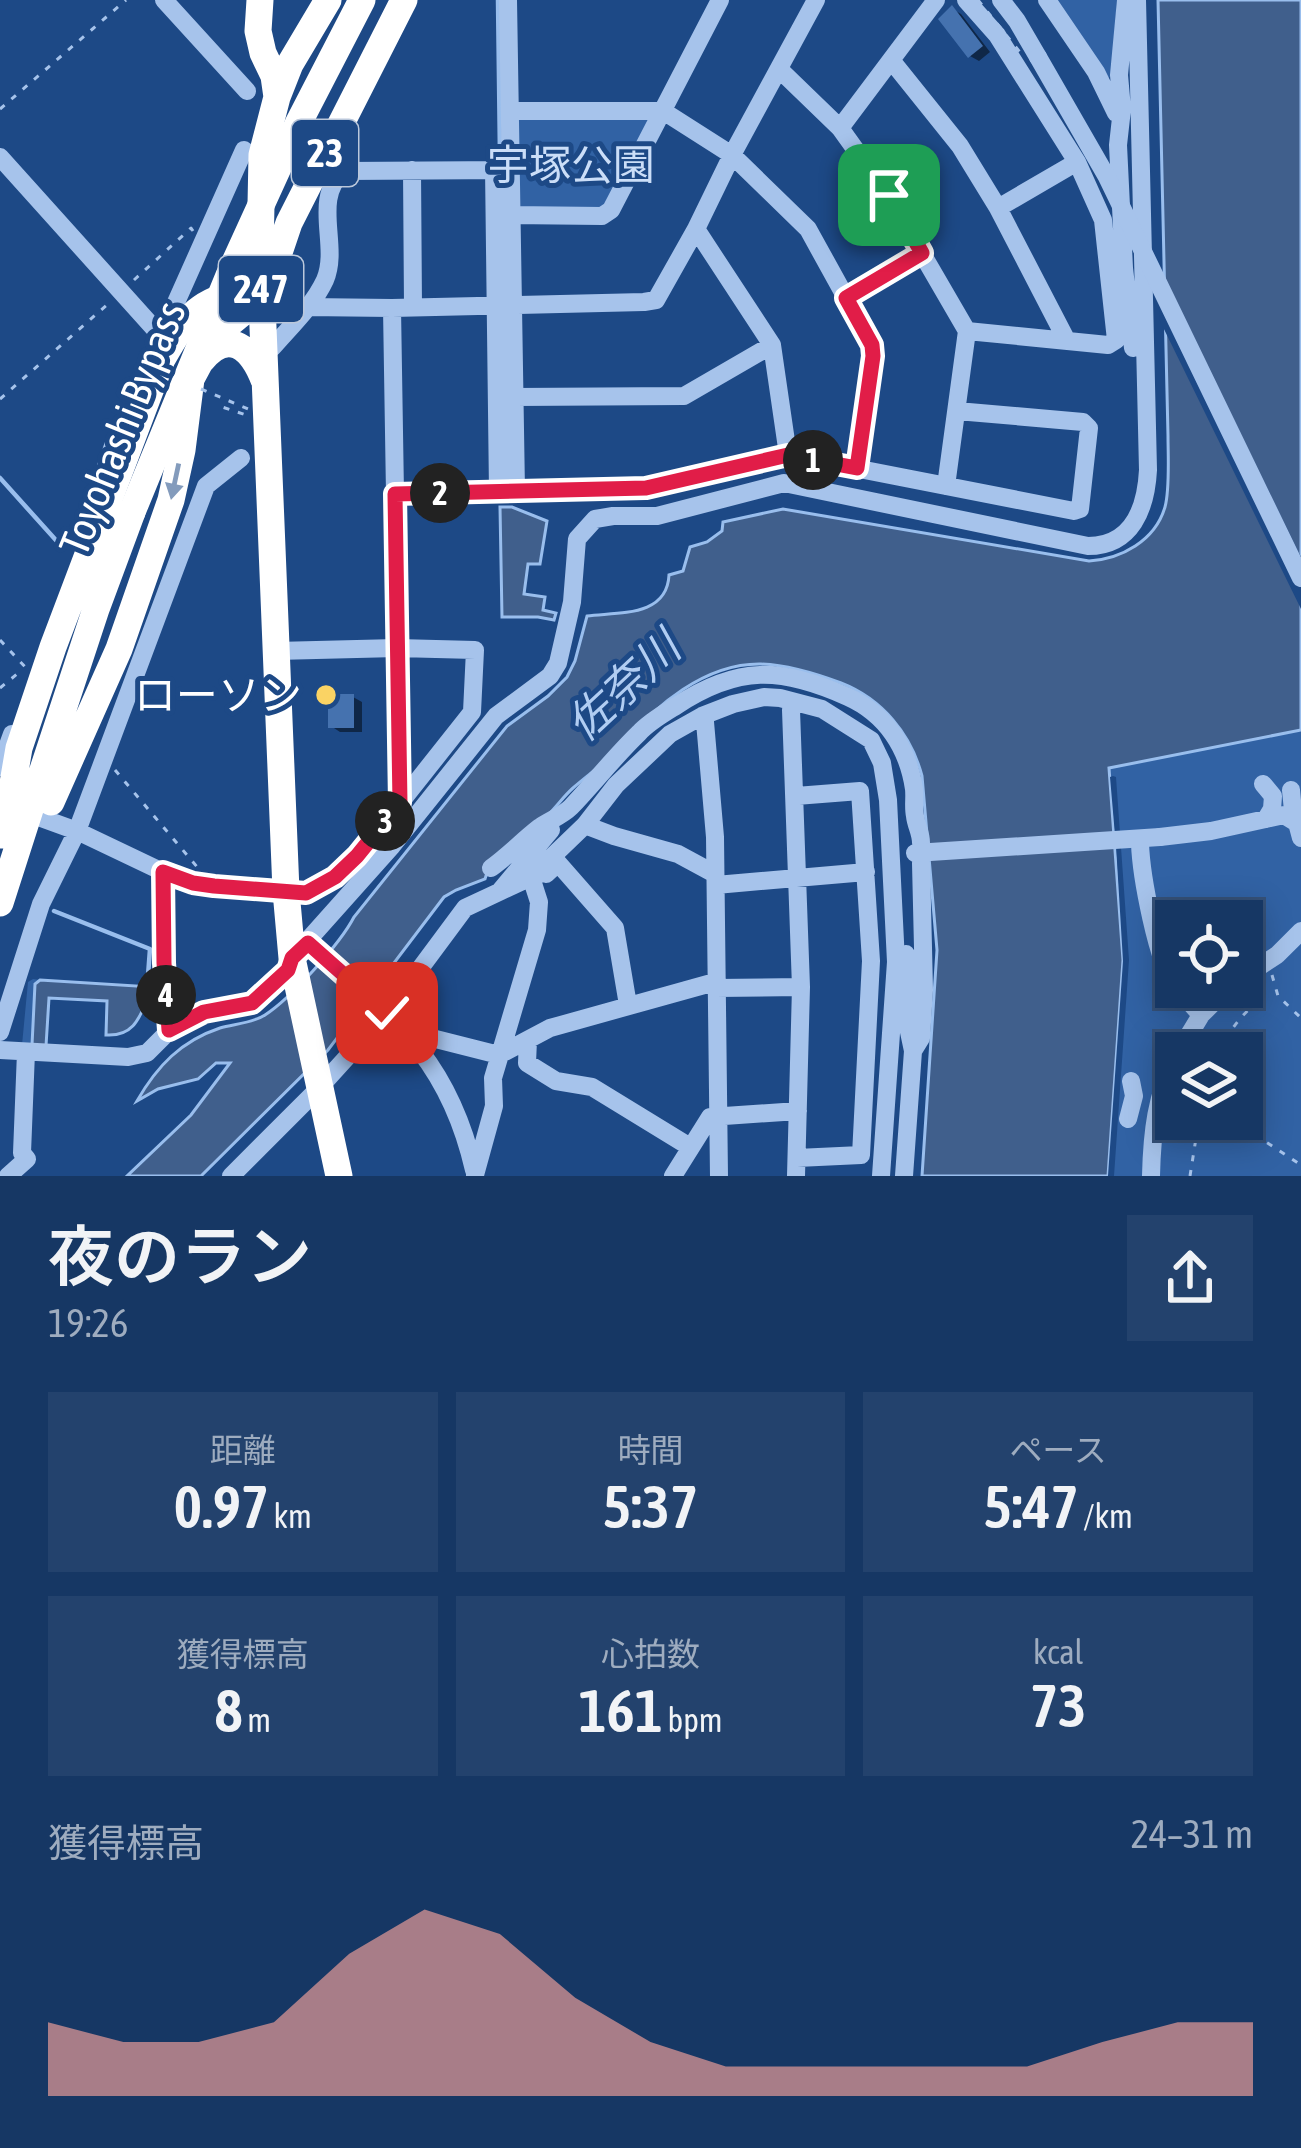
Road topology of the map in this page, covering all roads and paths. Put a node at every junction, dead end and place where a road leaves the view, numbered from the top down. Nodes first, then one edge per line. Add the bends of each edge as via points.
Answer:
1 (126, 0) edge
2 (164, 0) edge
3 (260, 0) edge
4 (328, 0) edge
5 (358, 0) edge
6 (404, 0) edge
7 (508, 0) edge
8 (720, 0) edge
9 (816, 0) edge
10 (937, 0) edge
11 (966, 0) edge
12 (989, 0) edge
13 (1001, 0) edge
14 (1047, 0) edge
15 (1126, 0) edge
16 (1137, 0) edge
17 (1035, 53) junction
18 (891, 60) junction
19 (779, 69) junction
20 (247, 91) dead end
21 (277, 97) junction
22 (0, 110) edge
23 (510, 111) junction
24 (663, 111) junction
25 (840, 128) junction
26 (1118, 145) junction
27 (244, 151) dead end
28 (732, 155) junction
29 (0, 157) edge
30 (1077, 162) junction
31 (502, 169) junction
32 (412, 170) junction
33 (998, 208) junction
34 (512, 215) junction
35 (696, 229) junction
36 (261, 237) junction
37 (204, 239) junction
38 (922, 253) junction
39 (122, 292) junction
40 (846, 298) junction
41 (207, 302) junction
42 (504, 305) junction
43 (266, 307) junction
44 (307, 307) junction
45 (392, 308) junction
46 (413, 308) junction
47 (967, 332) junction
48 (160, 335) junction
49 (1067, 341) junction
50 (772, 345) junction
51 (272, 348) junction
52 (193, 374) junction
53 (266, 384) junction
54 (514, 397) junction
55 (0, 398) edge
56 (956, 411) junction
57 (788, 455) junction
58 (241, 458) dead end
59 (857, 468) junction
60 (1148, 470) junction
61 (271, 483) junction
62 (946, 486) junction
63 (507, 492) junction
64 (395, 494) junction
65 (1301, 578) edge
66 (0, 640) edge
67 (398, 648) junction
68 (276, 651) junction
69 (29, 669) junction
70 (0, 688) edge
71 (791, 710) junction
72 (704, 719) junction
73 (102, 764) junction
74 (885, 779) junction
75 (1263, 784) dead end
76 (1291, 790) dead end
77 (21, 792) edge
78 (796, 796) junction
79 (400, 803) junction
80 (561, 816) junction
81 (1291, 818) junction
82 (1266, 819) junction
83 (585, 825) junction
84 (77, 831) junction
85 (0, 835) edge
86 (1139, 835) dead end
87 (1301, 838) edge
88 (909, 853) junction
89 (491, 868) dead end
90 (6, 871) edge
91 (163, 872) junction
92 (866, 872) junction
93 (799, 878) junction
94 (716, 879) junction
95 (532, 880) junction
96 (214, 886) junction
97 (286, 891) junction
98 (499, 892) junction
99 (0, 903) edge
100 (1155, 928) edge
101 (1301, 931) edge
102 (302, 955) junction
103 (1267, 962) junction
104 (1263, 965) edge
105 (716, 985) junction
106 (801, 987) junction
107 (628, 1005) junction
108 (1195, 1008) edge
109 (1208, 1008) edge
110 (1249, 1008) edge
111 (384, 1010) junction
112 (1201, 1015) junction
113 (1301, 1018) edge
114 (169, 1030) junction
115 (0, 1032) edge
116 (408, 1032) junction
117 (1191, 1032) edge
118 (1230, 1032) edge
119 (528, 1040) junction
120 (0, 1050) edge
121 (26, 1052) junction
122 (499, 1055) junction
123 (1131, 1081) dead end
124 (318, 1082) junction
125 (799, 1111) junction
126 (718, 1118) junction
127 (1128, 1120) dead end
128 (1155, 1123) edge
129 (1196, 1140) edge
130 (1260, 1140) edge
131 (690, 1147) junction
132 (1301, 1165) edge
133 (796, 1167) edge
134 (475, 1175) edge
135 (8, 1176) edge
136 (231, 1176) edge
137 (339, 1176) edge
138 (673, 1176) edge
139 (719, 1176) edge
140 (881, 1176) edge
141 (904, 1176) edge
142 (1151, 1176) edge
143 (1190, 1176) edge

1 - 22 path
2 - 20 street
3 - 21 highway via 258,32
4 - 21 highway, 23
5 - 77 highway, Toyohashi Bypass / 23, bridge via 128,511
6 - 43 highway, 23 via 323,156
7 - 23 street
8 - 24 street
9 - 19 street
10 - 18 street
11 - 30 street
12 - 17 street
13 - 17 street
14 - 26 street via 1115,109
15 - 26 street
16 - 60 street
17 - 65 street, bridge via 1107,178
18 - 25 street
18 - 33 street
19 - 25 street
19 - 28 street
21 - 36 highway, 247 via 262,155
23 - 24 street
23 - 31 street
24 - 28 street
24 - 34 street via 611,210
25 - 38 street
26 - 60 street
27 - 37 street
28 - 35 street
28 - 40 street via 808,229
29 - 39 street
30 - 33 street
30 - 49 street via 1103,220 1116,340
31 - 32 street
31 - 34 street
31 - 42 street
32 - 44 street via 337,176 327,201 330,261
32 - 46 street
33 - 49 street
34 - 42 street
35 - 42 street via 656,299
35 - 50 street
36 - 41 highway via 248,272
36 - 43 highway, 247
37 - 39 path via 191,228
37 - 48 street
38 - 40 street
38 - 47 street
39 - 48 street
39 - 55 path
40 - 59 street via 873,356
41 - 43 highway via 246,292
41 - 77 highway via 162,359 52,647 19,748
42 - 46 street
42 - 54 street
42 - 63 street
43 - 51 highway, 247
43 - 52 highway via 214,336
43 - 53 highway, 247
44 - 45 street
44 - 51 street
45 - 46 street
45 - 64 street
47 - 49 street
47 - 56 street
48 - 69 street
50 - 54 street via 685,396
50 - 57 street
51 - 61 highway, 247
52 - 53 highway via 209,351 232,344 256,362
52 -> 77 highway via 171,500 118,649
53 - 61 highway, 247
54 - 63 street
56 - 62 street
56 - 62 street via 1083,422 1089,428 1080,509
57 - 59 street
57 - 63 street via 646,488
58 - 73 street via 206,486
59 - 62 street
60 - 102 street via 1138,515 1102,546 784,483 657,516 595,519 577,539 572,602 550,676 496,716
61 - 68 highway, 247
63 - 64 street
64 - 67 street
66 - 69 path
67 - 68 street
67 - 79 street
67 - 79 street via 475,650 472,712
68 - 97 highway, 247
69 - 70 path
69 - 77 street
71 - 72 street
71 - 74 street via 863,744
71 - 78 street
72 - 74 street via 764,697 822,709 871,740
72 - 83 street via 643,757
72 - 94 street
73 - 84 street
73 - 96 path
74 - 88 street
75 - 82 street via 1274,796
76 - 81 street
77 - 84 street
77 - 85 highway, bridge
77 - 90 highway, Toyohashi Bypass / 23, bridge
78 - 92 street via 860,790
78 - 93 street
79 - 97 street via 335,877 306,893
80 - 88 street via 664,713 715,684 773,674 842,694 889,726 914,792 920,832
80 - 89 street
80 - 98 street
81 - 82 street
81 - 87 street
82 - 88 street, bridge via 1160,837
83 - 94 street via 678,854
83 - 95 street
84 - 91 street
84 - 115 street via 41,904
86 - 100 street
88 - 140 street
88 - 141 street via 913,1051
90 - 99 highway, Toyohashi Bypass / 23, bridge
91 - 96 street
91 - 114 street
92 - 93 street
92 - 133 street via 871,961 861,1155
93 - 94 street
93 - 106 street
94 - 105 street
95 - 98 street
95 - 107 street via 558,863 616,928
95 - 122 street via 537,930
96 - 97 street
97 - 102 highway, 247
98 - 111 street via 465,908
101 - 103 street
102 - 111 street
102 - 114 street via 252,1003 204,1012
102 - 124 highway, 247
103 - 104 street
103 - 113 path via 1278,996
105 - 106 street
105 - 107 street
105 - 126 street
106 - 125 street
107 - 119 street
108 - 112 street
109 - 112 street
110 - 118 path
111 - 116 street
111 - 124 street
112 - 117 street
114 - 121 street via 147,1053 128,1057
116 - 122 street
116 - 134 street via 464,1129
119 - 122 street
119 - 131 street via 527,1064 592,1088
120 - 121 street
121 - 135 street via 27,1159
122 - 134 street
123 - 127 street
124 - 136 street
124 - 137 highway, 247
125 - 126 street
125 - 133 street
126 - 131 street via 710,1117
126 - 139 street
128 - 142 street
129 - 143 path
130 - 132 path
131 - 138 street

